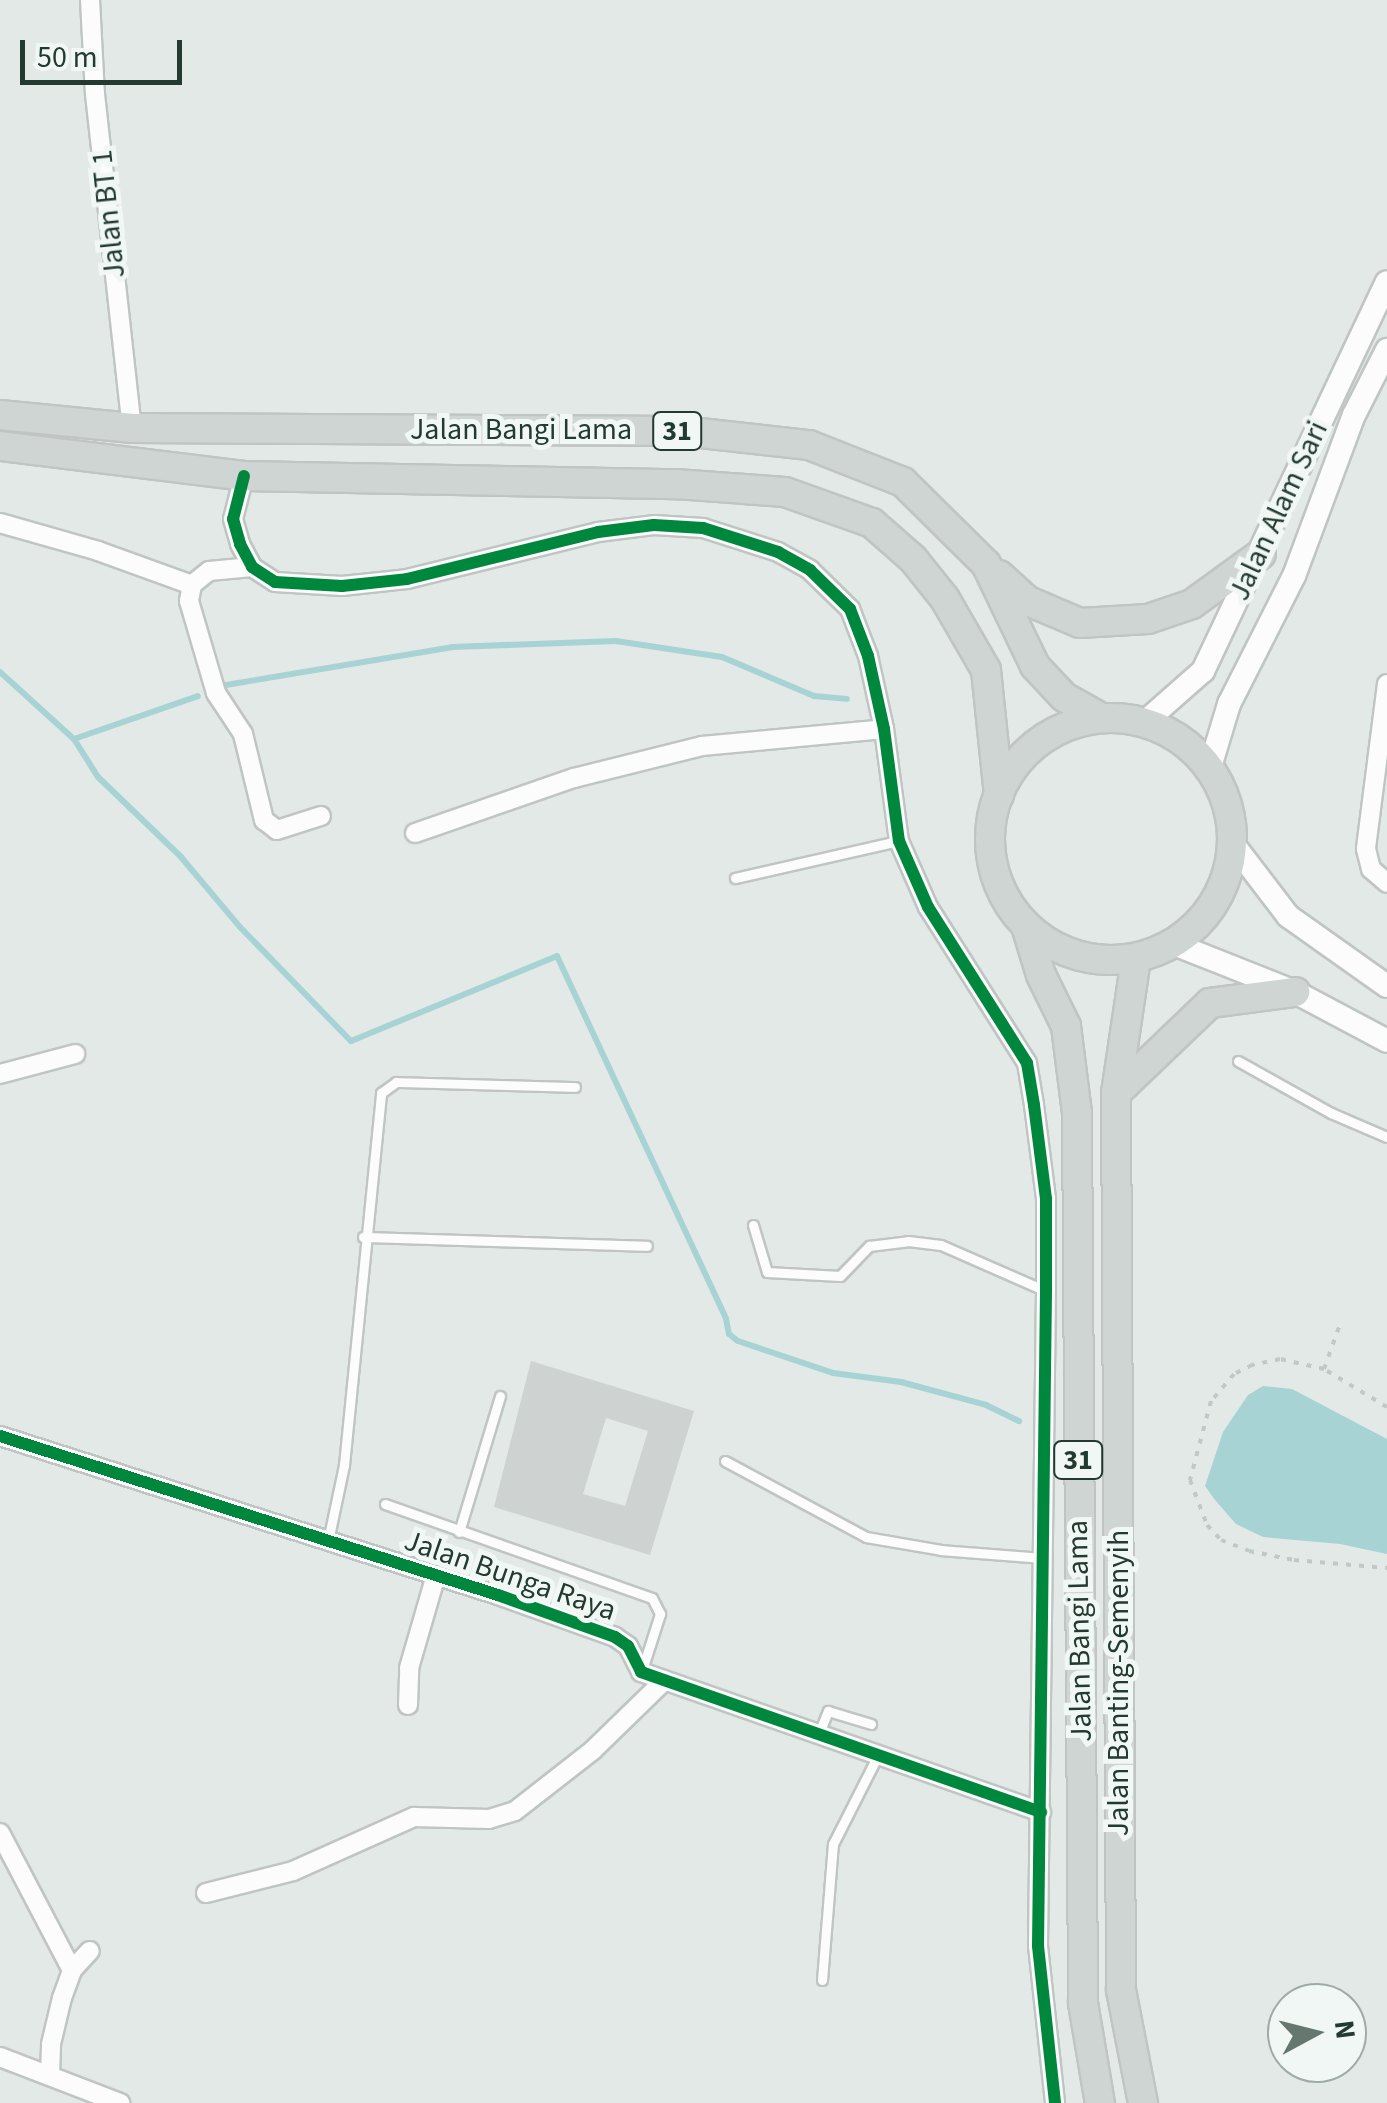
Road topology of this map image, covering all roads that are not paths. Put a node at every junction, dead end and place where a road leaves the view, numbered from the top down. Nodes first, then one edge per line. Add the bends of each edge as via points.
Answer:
1 (90, 0) edge
2 (1387, 282) edge
3 (1387, 350) edge
4 (0, 415) edge
5 (132, 428) junction
6 (0, 446) edge
7 (98, 458) junction
8 (0, 462) edge
9 (244, 476) junction
10 (0, 524) edge
11 (1261, 554) junction
12 (986, 564) junction
13 (252, 567) junction
14 (192, 585) junction
15 (1387, 684) edge
16 (1098, 716) junction
17 (1146, 721) junction
18 (884, 730) junction
19 (1210, 767) junction
20 (999, 795) junction
21 (322, 816) dead end
22 (415, 833) dead end
23 (899, 841) junction
24 (1232, 844) junction
25 (736, 878) dead end
26 (1387, 883) edge
27 (1026, 926) junction
28 (1174, 944) junction
29 (1136, 958) junction
30 (1387, 986) edge
31 (1296, 992) junction
32 (1387, 1041) edge
33 (75, 1054) dead end
34 (1238, 1061) dead end
35 (0, 1074) edge
36 (575, 1087) dead end
37 (1116, 1093) junction
38 (1387, 1136) edge
39 (753, 1225) dead end
40 (363, 1237) junction
41 (647, 1246) dead end
42 (1046, 1291) junction
43 (500, 1396) dead end
44 (0, 1436) edge
45 (725, 1461) dead end
46 (385, 1504) dead end
47 (459, 1532) junction
48 (328, 1541) junction
49 (1042, 1558) junction
50 (436, 1575) junction
51 (640, 1672) junction
52 (665, 1680) junction
53 (408, 1705) dead end
54 (871, 1724) dead end
55 (818, 1736) junction
56 (877, 1757) junction
57 (1041, 1812) junction
58 (0, 1833) edge
59 (206, 1893) dead end
60 (90, 1951) dead end
61 (72, 1970) junction
62 (822, 1980) dead end
63 (0, 2058) edge
64 (50, 2075) junction
65 (120, 2103) edge
66 (1056, 2103) edge
67 (1100, 2103) edge
68 (1143, 2103) edge

1 - 5 street, Jalan BT 1
2 - 11 street, Jalan Alam Sari
3 - 19 street, Jalan Alam Sari via 1354,414 1294,576 1229,704
4 - 5 main road, Jalan Bangi Lama / 31
5 - 12 main road, Jalan Bangi Lama / 31 via 682,432 809,446 904,482
6 - 7 main road, Jalan Bangi Lama / 31
7 - 8 main road, Jalan Bangi Lama / 31
7 - 9 main road, Jalan Bangi Lama / 31
9 - 13 street via 234,519
9 - 20 main road, Jalan Bangi Lama / 31 via 785,492 872,523 945,599 986,670
10 - 14 street
11 - 12 main road via 1192,604 1148,620 1080,623 1028,602
11 - 17 street, Jalan Alam Sari via 1203,671
12 - 16 main road, Jalan Bangi Lama / 31 via 1035,666 1064,697
13 - 14 street via 209,571
13 - 18 street via 275,582 342,586 407,579 598,532 703,528 778,552 810,570 850,609
14 - 21 street via 189,600 216,694 243,734 264,820 277,830
15 - 26 street via 1366,850 1370,869
16 - 17 main road, Jalan Bangi Lama / 31
16 - 20 main road, Jalan Bangi Lama / 31 via 1032,745
17 - 19 main road, Jalan Bangi Lama / 31 via 1181,739
18 - 22 street via 702,746 574,778
18 - 23 street
19 - 24 main road, Jalan Bangi Lama / 31 via 1228,804
20 - 27 main road, Jalan Bangi Lama / 31 via 990,855 1002,893
23 - 25 lane
23 - 42 street via 928,906 1027,1063 1046,1200
24 - 28 main road, Jalan Bangi Lama / 31 via 1225,883 1204,918
24 - 30 street via 1288,916
27 - 29 main road, Jalan Bangi Lama / 31 via 1060,949 1098,960
27 - 67 main road, Jalan Bangi Lama / 31 via 1066,1026 1077,1112 1083,2003
28 - 29 main road, Jalan Bangi Lama / 31
28 - 31 street
29 - 37 main road, Jalan Banting-Semenyih / 31
31 - 32 street
31 - 37 main road via 1210,1003
33 - 35 street
34 - 38 lane via 1330,1113
36 - 40 lane via 396,1082 381,1093
37 - 68 main road, Jalan Banting-Semenyih / 31 via 1121,1990
39 - 42 lane via 767,1272 840,1276 869,1246 908,1241 941,1245
40 - 41 lane
40 - 48 lane via 344,1465
42 - 49 street
43 - 47 lane
44 - 48 street, Jalan Bunga Raya
45 - 49 lane via 866,1537
46 - 47 lane
47 - 51 lane via 652,1598 660,1614
48 - 50 street, Jalan Bunga Raya
49 - 57 street
50 - 51 street, Jalan Bunga Raya via 614,1638 628,1646
50 - 53 street via 409,1668
51 - 52 street
52 - 55 street
52 - 59 street via 593,1750 515,1811 490,1819 414,1817 292,1871
54 - 55 lane via 828,1711
55 - 56 street
56 - 57 street
56 - 62 lane via 833,1844
57 - 66 street via 1038,1946
58 - 61 street
60 - 61 street
61 - 64 street via 51,2044
63 - 64 street
64 - 65 street

